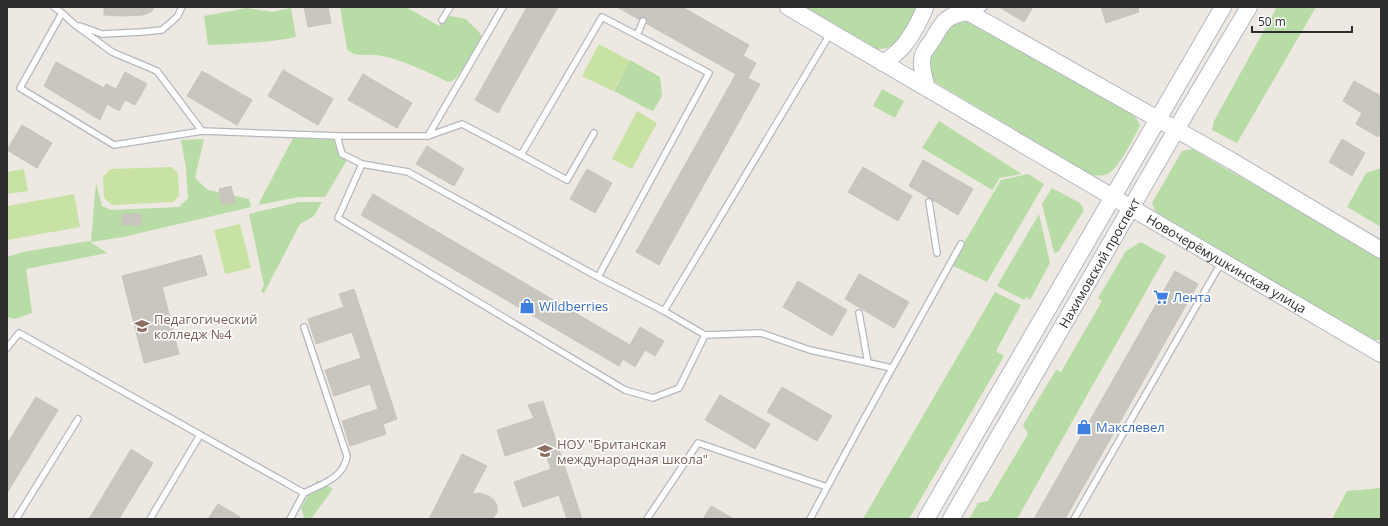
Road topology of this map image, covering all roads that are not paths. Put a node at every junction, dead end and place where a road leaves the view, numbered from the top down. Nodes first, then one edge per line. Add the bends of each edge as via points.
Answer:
1 (54, 7) edge
2 (182, 7) edge
3 (450, 7) edge
4 (504, 7) edge
5 (788, 7) edge
6 (924, 7) edge
7 (1223, 7) edge
8 (1249, 7) edge
9 (971, 10) edge
10 (62, 13) junction
11 (442, 20) dead end
12 (643, 22) dead end
13 (74, 24) junction
14 (831, 32) junction
15 (637, 35) junction
16 (883, 62) junction
17 (927, 88) junction
18 (1158, 118) junction
19 (1177, 129) junction
20 (202, 131) junction
21 (594, 133) dead end
22 (338, 136) junction
23 (428, 136) junction
24 (521, 155) junction
25 (362, 164) junction
26 (1113, 197) junction
27 (929, 202) dead end
28 (1132, 208) junction
29 (961, 244) dead end
30 (1381, 250) edge
31 (937, 253) dead end
32 (1222, 261) junction
33 (598, 277) junction
34 (664, 311) junction
35 (859, 313) dead end
36 (304, 327) dead end
37 (705, 335) junction
38 (7, 348) edge
39 (1380, 353) edge
40 (868, 363) junction
41 (892, 368) junction
42 (78, 419) dead end
43 (200, 435) junction
44 (827, 487) junction
45 (304, 493) junction
46 (16, 519) edge
47 (150, 519) edge
48 (290, 519) edge
49 (647, 519) edge
50 (810, 519) edge
51 (926, 519) edge
52 (951, 519) edge
53 (1074, 519) edge

1 - 10 lane
2 - 13 lane via 177,17 162,30 102,34
3 - 11 lane
4 - 23 lane
5 - 14 street, Новочерёмушкинская улица
6 - 16 street via 924,13 906,44
7 - 18 street, Нахимовский проспект
8 - 19 street, Нахимовский проспект
9 - 17 street via 946,19 923,54
9 - 18 street
10 - 13 lane
10 - 20 lane via 20,88 114,145
12 - 15 lane
13 - 20 lane via 112,52 157,71
14 - 16 street, Новочерёмушкинская улица
14 - 34 lane
15 - 24 lane via 602,17
15 - 33 lane via 708,73
16 - 17 street, Новочерёмушкинская улица
17 - 26 street, Новочерёмушкинская улица
18 - 19 street
18 - 26 street, Нахимовский проспект
19 - 28 street, Нахимовский проспект
19 - 30 street
20 - 22 lane
21 - 24 lane via 567,180
22 - 23 lane
22 - 25 lane via 342,154
23 - 24 lane via 462,124
25 - 33 lane via 408,172
25 - 37 lane via 338,218 625,390 653,398 679,388
26 - 28 street, Новочерёмушкинская улица
26 - 51 street, Нахимовский проспект
27 - 31 lane
28 - 32 street, Новочерёмушкинская улица
28 - 52 street, Нахимовский проспект
29 - 41 lane
32 - 39 street, Новочерёмушкинская улица
32 - 53 lane
33 - 34 lane
34 - 37 lane
35 - 40 lane
36 - 45 lane via 347,456 338,476
37 - 40 lane via 761,333 810,350
38 - 43 lane via 19,333
40 - 41 lane
41 - 44 lane
42 - 46 lane
43 - 45 lane
43 - 47 lane
44 - 49 lane via 698,443
44 - 50 lane
45 - 48 lane

